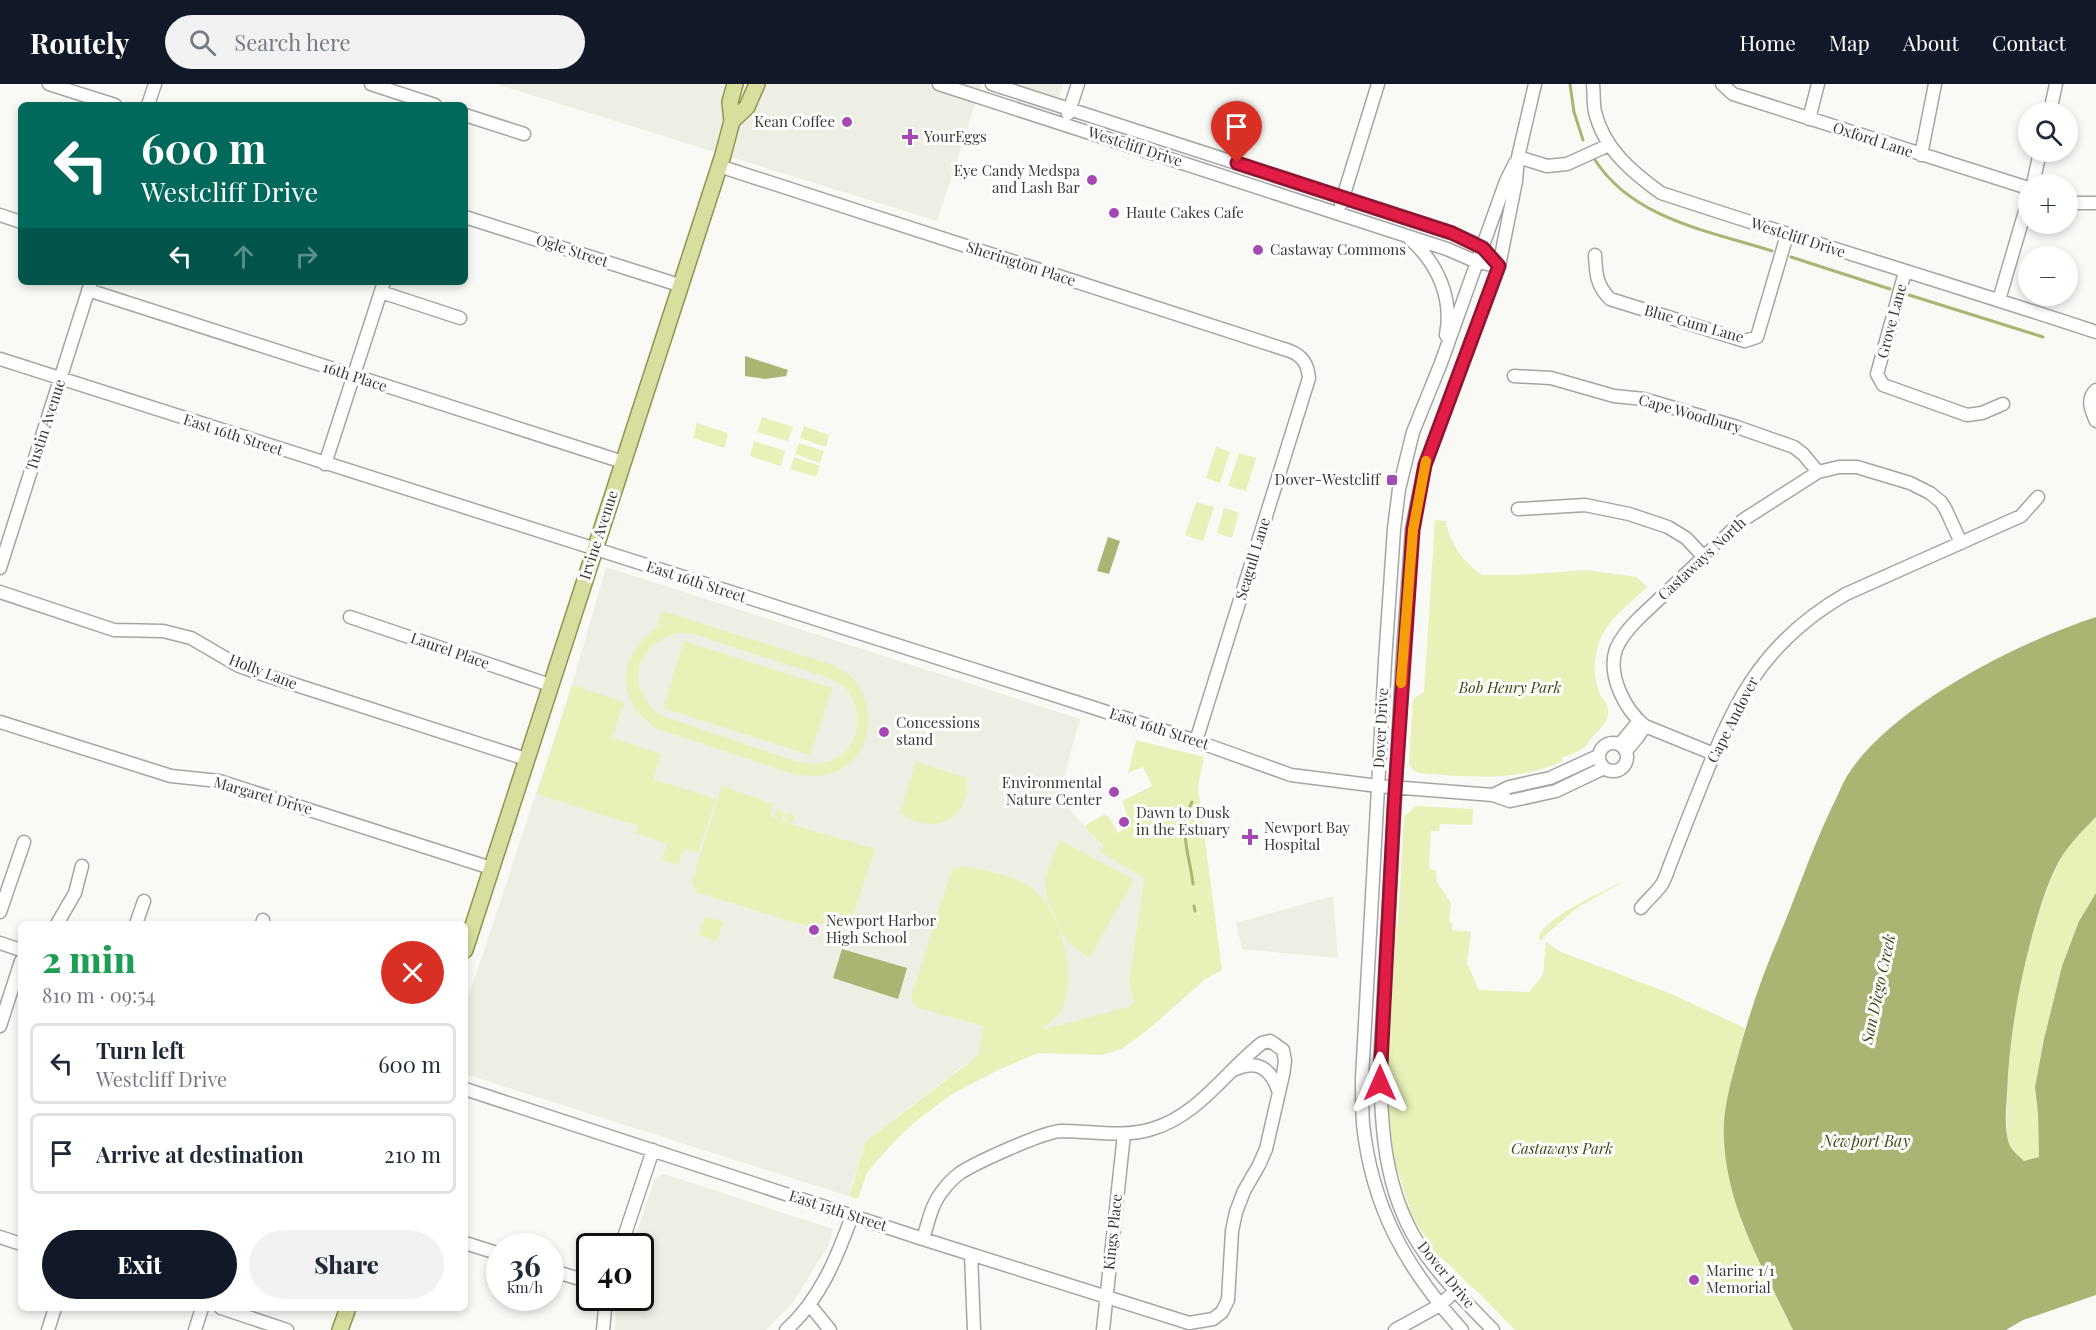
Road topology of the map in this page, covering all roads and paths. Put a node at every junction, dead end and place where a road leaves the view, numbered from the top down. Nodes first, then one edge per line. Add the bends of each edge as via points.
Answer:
1 (49, 84) edge
2 (155, 84) edge
3 (371, 84) edge
4 (735, 84) edge
5 (757, 84) edge
6 (939, 84) edge
7 (992, 84) edge
8 (1078, 84) edge
9 (1378, 84) edge
10 (1535, 84) edge
11 (1593, 84) edge
12 (1722, 84) edge
13 (1818, 84) edge
14 (1935, 84) edge
15 (2056, 84) edge
16 (964, 88) edge
17 (106, 102) edge
18 (149, 102) edge
19 (426, 102) edge
20 (2052, 102) edge
21 (1070, 109) junction
22 (468, 116) edge
23 (1809, 119) junction
24 (732, 121) junction
25 (1065, 124) junction
26 (524, 134) dead end
27 (1608, 145) junction
28 (1921, 155) junction
29 (1518, 157) junction
30 (719, 166) junction
31 (2018, 185) edge
32 (1343, 198) junction
33 (2078, 203) edge
34 (2096, 203) edge
35 (1339, 214) junction
36 (0, 215) edge
37 (468, 218) edge
38 (18, 221) edge
39 (2018, 234) edge
40 (1787, 235) junction
41 (1407, 236) junction
42 (1483, 248) junction
43 (1595, 255) dead end
44 (1477, 262) junction
45 (1499, 266) junction
46 (1905, 272) junction
47 (679, 285) junction
48 (90, 286) edge
49 (382, 287) edge
50 (1999, 300) junction
51 (460, 318) dead end
52 (2096, 332) edge
53 (0, 359) edge
54 (1441, 363) junction
55 (354, 376) junction
56 (1514, 376) dead end
57 (1309, 378) joint
58 (60, 380) junction
59 (2096, 390) edge
60 (2003, 404) dead end
61 (2096, 421) edge
62 (623, 462) junction
63 (325, 464) junction
64 (1818, 472) junction
65 (2038, 497) dead end
66 (1518, 509) dead end
67 (1394, 529) junction
68 (1413, 530) junction
69 (1961, 543) junction
70 (595, 550) junction
71 (1703, 556) junction
72 (0, 568) edge
73 (0, 592) edge
74 (350, 617) dead end
75 (550, 685) junction
76 (0, 722) edge
77 (1642, 724) junction
78 (1196, 741) junction
79 (1623, 747) junction
80 (1714, 754) junction
81 (1598, 756) junction
82 (526, 759) junction
83 (1604, 768) junction
84 (1551, 778) junction
85 (1378, 786) junction
86 (1395, 788) junction
87 (1556, 791) junction
88 (1493, 795) junction
89 (24, 842) dead end
90 (82, 866) dead end
91 (491, 868) junction
92 (144, 901) dead end
93 (1641, 908) dead end
94 (0, 912) edge
95 (59, 921) edge
96 (137, 921) edge
97 (468, 941) edge
98 (0, 943) edge
99 (18, 949) edge
100 (18, 970) edge
101 (0, 1026) edge
102 (1232, 1071) junction
103 (468, 1090) edge
104 (1279, 1093) junction
105 (1124, 1134) junction
106 (653, 1150) junction
107 (852, 1216) junction
108 (625, 1233) edge
109 (0, 1237) edge
110 (923, 1239) junction
111 (18, 1243) edge
112 (468, 1244) edge
113 (486, 1250) edge
114 (971, 1254) junction
115 (1455, 1291) junction
116 (1106, 1298) junction
117 (809, 1304) junction
118 (1440, 1305) junction
119 (54, 1311) edge
120 (201, 1311) edge
121 (230, 1311) edge
122 (347, 1311) edge
123 (605, 1311) edge
124 (48, 1330) edge
125 (195, 1330) edge
126 (287, 1330) edge
127 (340, 1330) edge
128 (603, 1330) edge
129 (786, 1330) edge
130 (830, 1330) edge
131 (974, 1330) edge
132 (1103, 1330) edge
133 (1395, 1330) edge
134 (1462, 1330) edge
135 (1493, 1330) edge

1 - 17 street
2 - 18 street
3 - 19 street
4 - 24 main road, Irvine Avenue via 730,102
5 - 24 main road, Irvine Avenue via 747,107
6 - 16 street, Westcliff Drive
7 - 21 street, Westcliff Drive
8 - 21 street
9 - 32 street
10 - 29 street, Dover Drive
11 - 27 street via 1595,112
12 - 23 street, Oxford Lane via 1733,94
13 - 23 street
14 - 28 street
15 - 20 street
16 - 25 street, Westcliff Drive
21 - 25 street
21 - 32 street, Westcliff Drive
22 - 26 street
23 - 28 street, Oxford Lane
24 - 30 main road, Irvine Avenue
25 - 35 street, Westcliff Drive
27 - 29 street via 1568,164 1547,166
27 - 40 street, Westcliff Drive via 1634,173 1661,193
28 - 31 street, Oxford Lane
29 - 42 street, Dover Drive
29 - 45 street, Dover Drive
30 - 47 main road, Irvine Avenue
30 - 57 street, Sherington Place via 1290,351 1304,360
32 - 35 street
32 - 42 street, Westcliff Drive via 1452,233
33 - 34 street
35 - 41 street, Westcliff Drive
36 - 38 street
37 - 47 street, Ogle Street
39 - 50 street
40 - 43 street, Blue Gum Lane via 1757,337 1745,341 1610,299 1596,279
40 - 46 street, Westcliff Drive
41 - 44 street, Westcliff Drive
41 - 54 street via 1433,263 1445,294 1448,326
42 - 44 street, Dover Drive
42 - 45 street, Westcliff Drive
44 - 45 street, Westcliff Drive
44 - 54 street, Dover Drive
45 - 68 street, Dover Drive via 1425,465
46 - 50 street, Westcliff Drive
46 - 60 street, Grove Lane via 1878,374 1883,385 1967,415
47 - 62 main road, Irvine Avenue
48 - 55 street, 16th Place
48 - 58 street, Tustin Avenue
49 - 51 street
49 - 55 street
50 - 52 street, Westcliff Drive
53 - 58 street, East 16th Street
54 - 67 street, Dover Drive via 1413,432
55 - 62 street, 16th Place
55 - 63 street
56 - 64 street, Cape Woodbury via 1551,378 1614,396 1644,399 1727,424 1794,447
57 - 78 street, Seagull Lane
58 - 63 street, East 16th Street
58 - 72 street, Tustin Avenue
59 - 61 street via 2090,402
62 - 70 main road, Irvine Avenue
63 - 70 street, East 16th Street
64 - 69 street, Castaways North via 1857,467 1910,483 1941,502
64 - 71 street, Castaways North via 1743,520
65 - 69 street, Cape Andover via 2021,516
66 - 71 street via 1585,505 1629,514 1668,527 1686,538
67 - 68 street
67 - 85 street, Dover Drive
68 - 86 street, Dover Drive
69 - 80 street, Cape Andover via 1846,594 1797,627 1754,675
70 - 75 main road, Irvine Avenue
70 - 78 street, East 16th Street
71 - 77 street, Castaways North via 1624,634 1616,650 1615,674 1622,696
73 - 82 street, Holly Lane via 114,630 164,631 191,638 239,666
74 - 75 street, Laurel Place
75 - 82 main road, Irvine Avenue
76 - 91 street, Margaret Drive via 171,776 219,781
77 - 79 street via 1637,738
77 - 80 street
78 - 85 street, East 16th Street via 1291,775
79 - 81 street via 1610,742
79 - 83 street via 1627,760 1622,768
80 - 93 street, Cape Andover via 1662,884
81 - 83 street
81 - 84 street
82 - 91 main road, Irvine Avenue
83 - 87 street, East 16th Street
84 - 87 street
84 - 88 street via 1509,787
85 - 86 street, East 16th Street
85 - 118 street, Dover Drive via 1363,1123 1370,1166 1389,1227
86 - 88 street, East 16th Street
86 - 115 street, Dover Drive via 1380,1065 1381,1120 1398,1203 1418,1243
87 - 88 street, East 16th Street via 1510,801
89 - 94 street
90 - 95 street via 75,893
91 - 97 main road, Irvine Avenue
92 - 96 street
98 - 99 street
100 - 101 street
102 - 104 street via 1246,1065 1259,1066 1275,1080
102 - 104 street via 1262,1043 1277,1044 1286,1061
102 - 105 street via 1184,1116 1152,1130
103 - 106 street, East 15th Street
104 - 116 street, East 15th Street via 1266,1149 1236,1212 1228,1300 1222,1312 1213,1319 1189,1323
105 - 110 street via 1058,1131 973,1166 943,1190
105 - 116 street, Kings Place
106 - 107 street, East 15th Street
106 - 108 street
107 - 110 street, East 15th Street
107 - 117 street via 825,1280
109 - 111 street
110 - 114 street, East 15th Street
112 - 113 street
114 - 116 street, East 15th Street
114 - 131 street
115 - 118 street
115 - 135 street, Dover Drive
116 - 132 street, Kings Place
117 - 129 street
117 - 130 street
118 - 133 street
118 - 134 street, Dover Drive
119 - 124 street
120 - 125 street
121 - 126 street
122 - 127 main road
123 - 128 street

